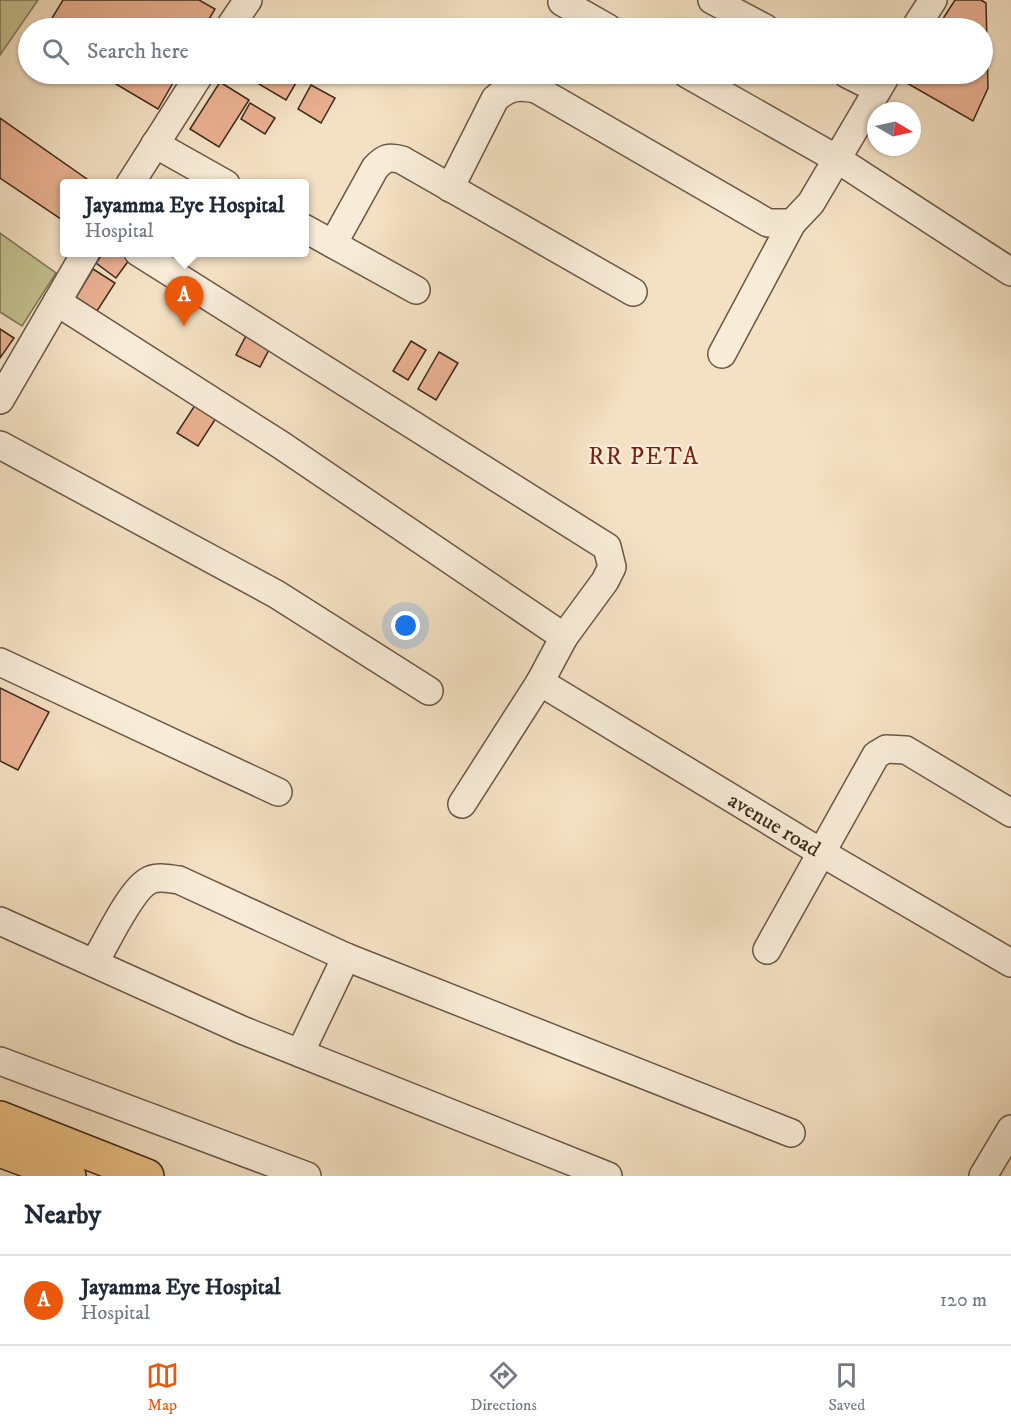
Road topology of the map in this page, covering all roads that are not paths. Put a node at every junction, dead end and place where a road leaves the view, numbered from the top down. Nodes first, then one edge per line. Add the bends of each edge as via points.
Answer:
1 (248, 0) edge
2 (712, 0) edge
3 (933, 0) edge
4 (562, 2) dead end
5 (236, 18) edge
6 (591, 18) edge
7 (746, 18) edge
8 (921, 18) edge
9 (194, 84) edge
10 (705, 84) edge
11 (881, 84) edge
12 (155, 144) junction
13 (837, 159) junction
14 (133, 179) edge
15 (219, 179) edge
16 (450, 188) junction
17 (792, 223) junction
18 (309, 231) edge
19 (333, 244) junction
20 (83, 257) edge
21 (146, 257) edge
22 (1011, 272) edge
23 (416, 290) dead end
24 (633, 292) dead end
25 (57, 302) junction
26 (722, 354) dead end
27 (0, 400) edge
28 (0, 445) edge
29 (564, 637) junction
30 (0, 662) edge
31 (540, 682) junction
32 (429, 691) dead end
33 (278, 792) dead end
34 (462, 804) dead end
35 (1011, 813) edge
36 (822, 854) junction
37 (0, 921) edge
38 (767, 950) dead end
39 (346, 957) junction
40 (94, 963) junction
41 (1011, 963) edge
42 (300, 1053) junction
43 (0, 1061) edge
44 (0, 1118) edge
45 (1011, 1129) edge
46 (791, 1133) dead end
47 (0, 1150) edge
48 (1004, 1156) edge
49 (69, 1176) edge
50 (147, 1176) edge
51 (307, 1176) edge
52 (608, 1176) edge
53 (983, 1176) edge

1 - 5 street
2 - 7 street
3 - 8 street
4 - 6 street
9 - 12 street
10 - 13 street
11 - 13 street
12 - 14 street
12 - 15 street
13 - 17 street via 803,215
13 - 22 street
16 - 17 street via 495,99 505,90 525,87 536,89 768,223
16 - 19 street via 402,160 384,159 375,168
16 - 24 street
17 - 26 street
18 - 19 street
19 - 23 street
20 - 25 street
21 - 29 street via 607,547 612,567
25 - 27 street
25 - 29 street via 281,445
28 - 32 street via 276,594
29 - 31 street
30 - 33 street
31 - 34 street
31 - 36 street, avenue road
35 - 36 street via 906,750 886,749 876,755
36 - 38 street
36 - 41 street, avenue road
37 - 40 street
39 - 40 street via 179,880 165,878 150,880 135,894
39 - 42 street
39 - 46 street
40 - 42 street
42 - 52 street
43 - 51 street
44 - 50 main road
45 - 48 street
47 - 49 main road
48 - 53 street

